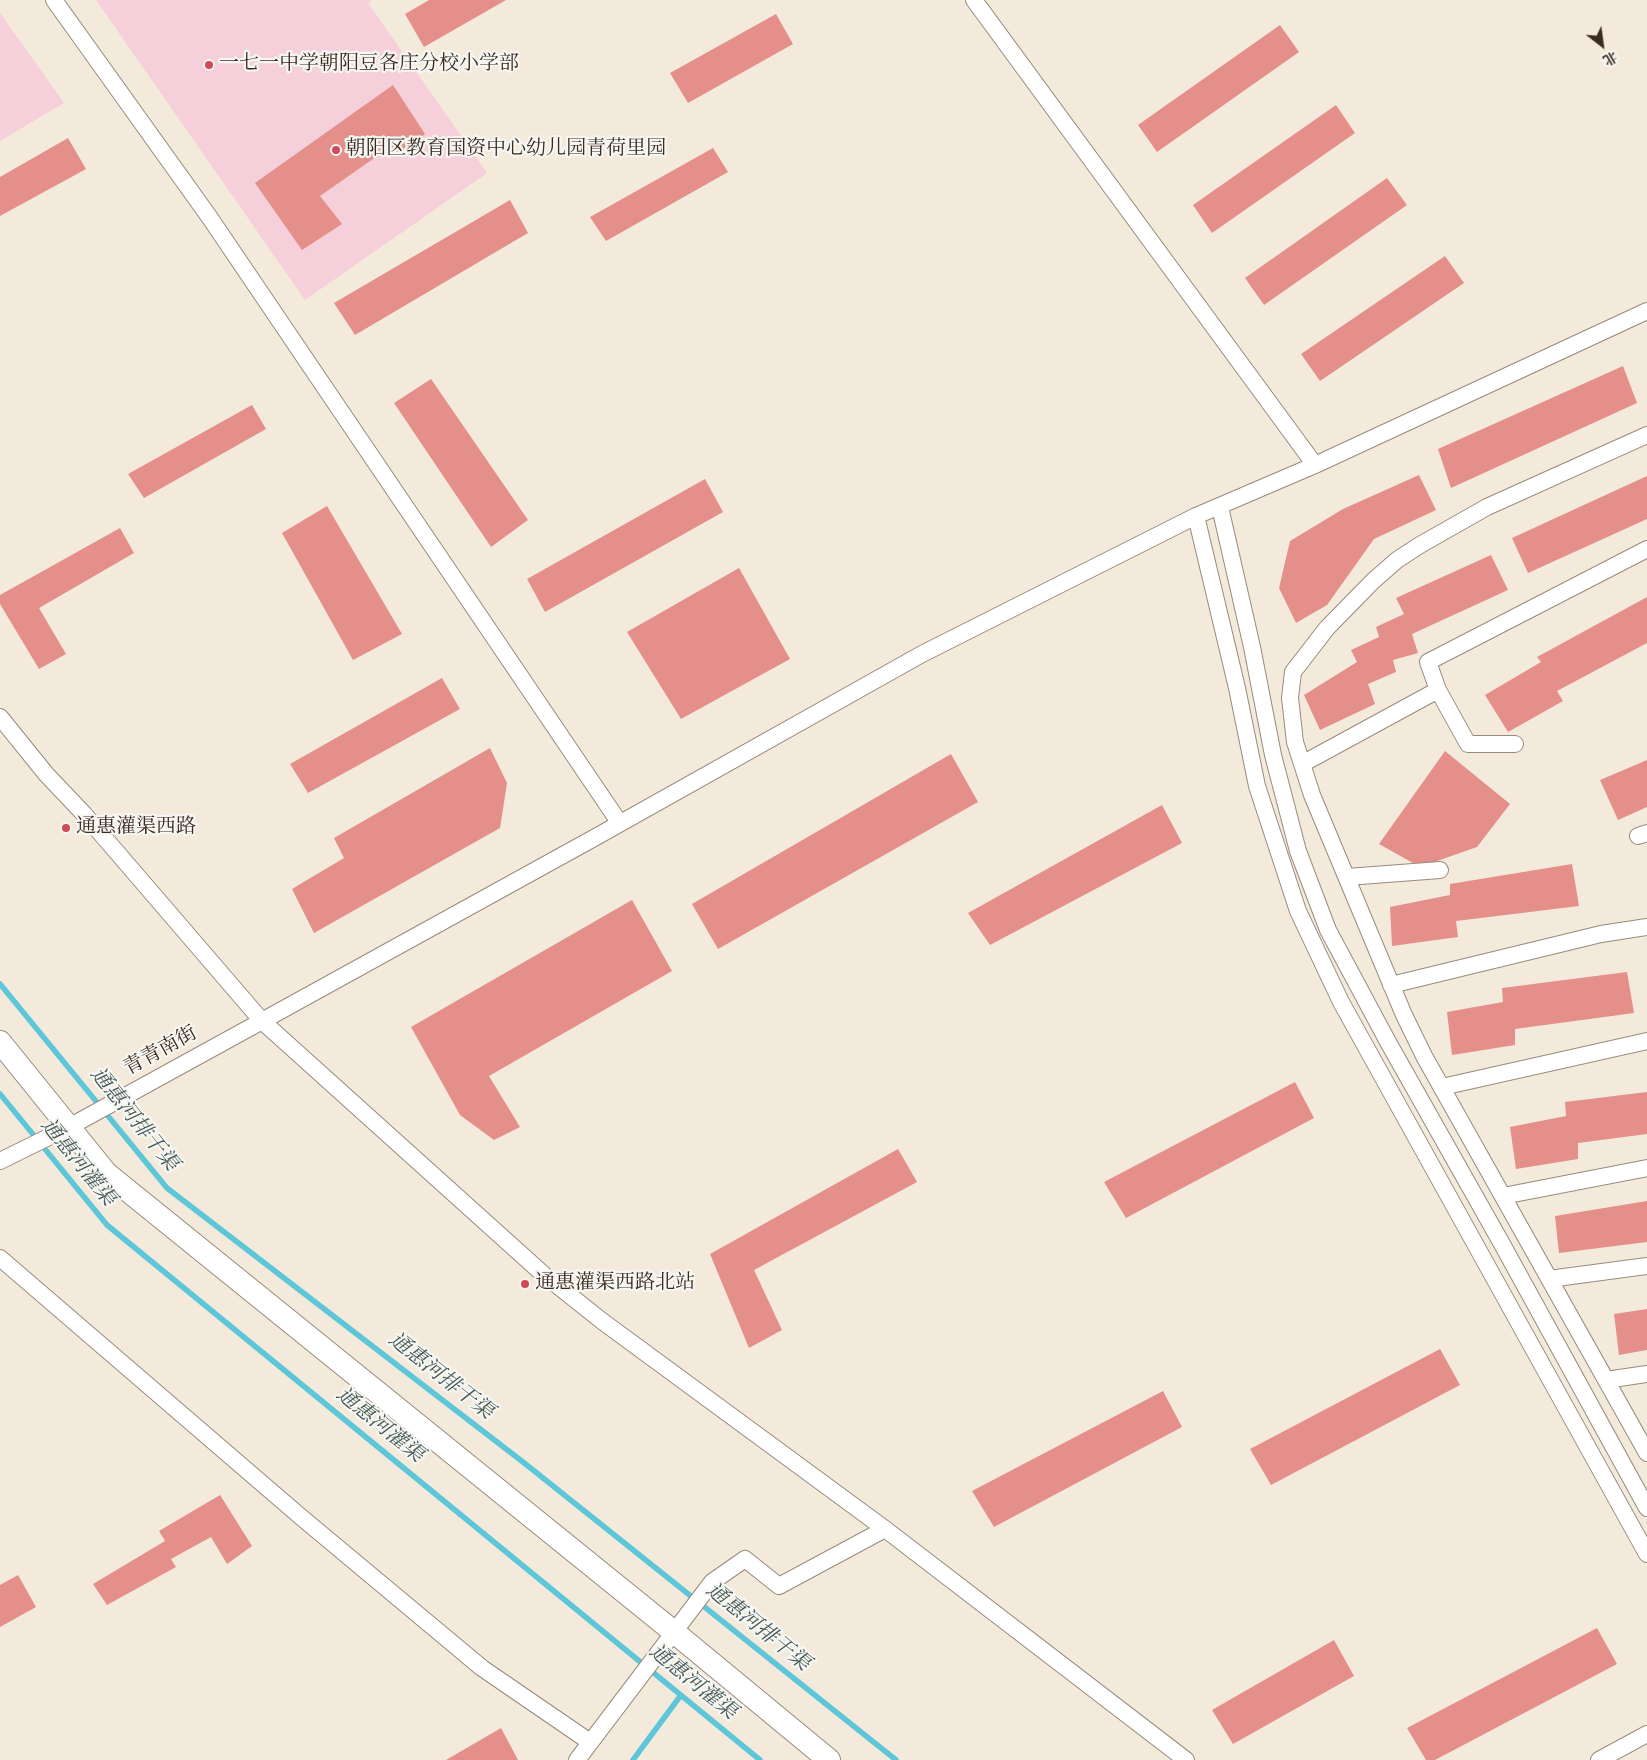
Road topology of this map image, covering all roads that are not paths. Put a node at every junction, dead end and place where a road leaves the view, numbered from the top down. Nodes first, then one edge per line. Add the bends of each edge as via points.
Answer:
1 (54, 0) edge
2 (974, 0) edge
3 (1647, 311) edge
4 (1647, 435) edge
5 (1315, 465) junction
6 (1220, 506) junction
7 (1196, 516) junction
8 (1647, 550) edge
9 (1438, 690) junction
10 (0, 718) edge
11 (1515, 744) dead end
12 (1302, 764) junction
13 (619, 822) junction
14 (1440, 870) dead end
15 (1347, 877) junction
16 (1647, 927) edge
17 (1391, 985) junction
18 (262, 1021) junction
19 (1647, 1041) edge
20 (0, 1042) edge
21 (1442, 1087) junction
22 (69, 1127) junction
23 (0, 1161) edge
24 (1647, 1168) edge
25 (1503, 1196) junction
26 (0, 1258) edge
27 (1647, 1266) edge
28 (1549, 1279) junction
29 (1647, 1374) edge
30 (1606, 1380) junction
31 (1647, 1453) edge
32 (1647, 1508) edge
33 (885, 1530) junction
34 (1647, 1554) edge
35 (667, 1641) junction
36 (1647, 1734) edge
37 (590, 1742) junction
38 (577, 1760) edge
39 (829, 1760) edge
40 (1186, 1760) edge
41 (1599, 1760) edge

1 - 13 street via 210,218
2 - 5 street
3 - 5 street, 青青南街
4 - 12 street via 1487,507 1420,545 1372,581 1327,628 1293,672 1290,698 1295,742
5 - 6 street, 青青南街
6 - 7 street, 青青南街
6 - 32 street via 1280,784 1298,851 1328,930
7 - 13 street, 青青南街 via 922,654
7 - 34 street via 1257,786 1298,911 1341,1002
8 - 9 street via 1428,662
9 - 11 street via 1468,744
9 - 12 street
10 - 18 street
12 - 15 street
13 - 18 street, 青青南街
14 - 15 street
15 - 17 street
16 - 17 street via 1601,934
17 - 21 street
18 - 22 street, 青青南街
18 - 33 street via 543,1274
19 - 21 street
20 - 22 street
21 - 25 street
22 - 23 street, 青青南街
22 - 35 street via 106,1173
24 - 25 street
25 - 28 street
26 - 37 street via 482,1668
27 - 28 street
28 - 30 street
29 - 30 street
30 - 31 street
33 - 35 street via 779,1586 745,1559 712,1582
33 - 40 street
35 - 37 street
35 - 39 street
36 - 41 street
37 - 38 street

